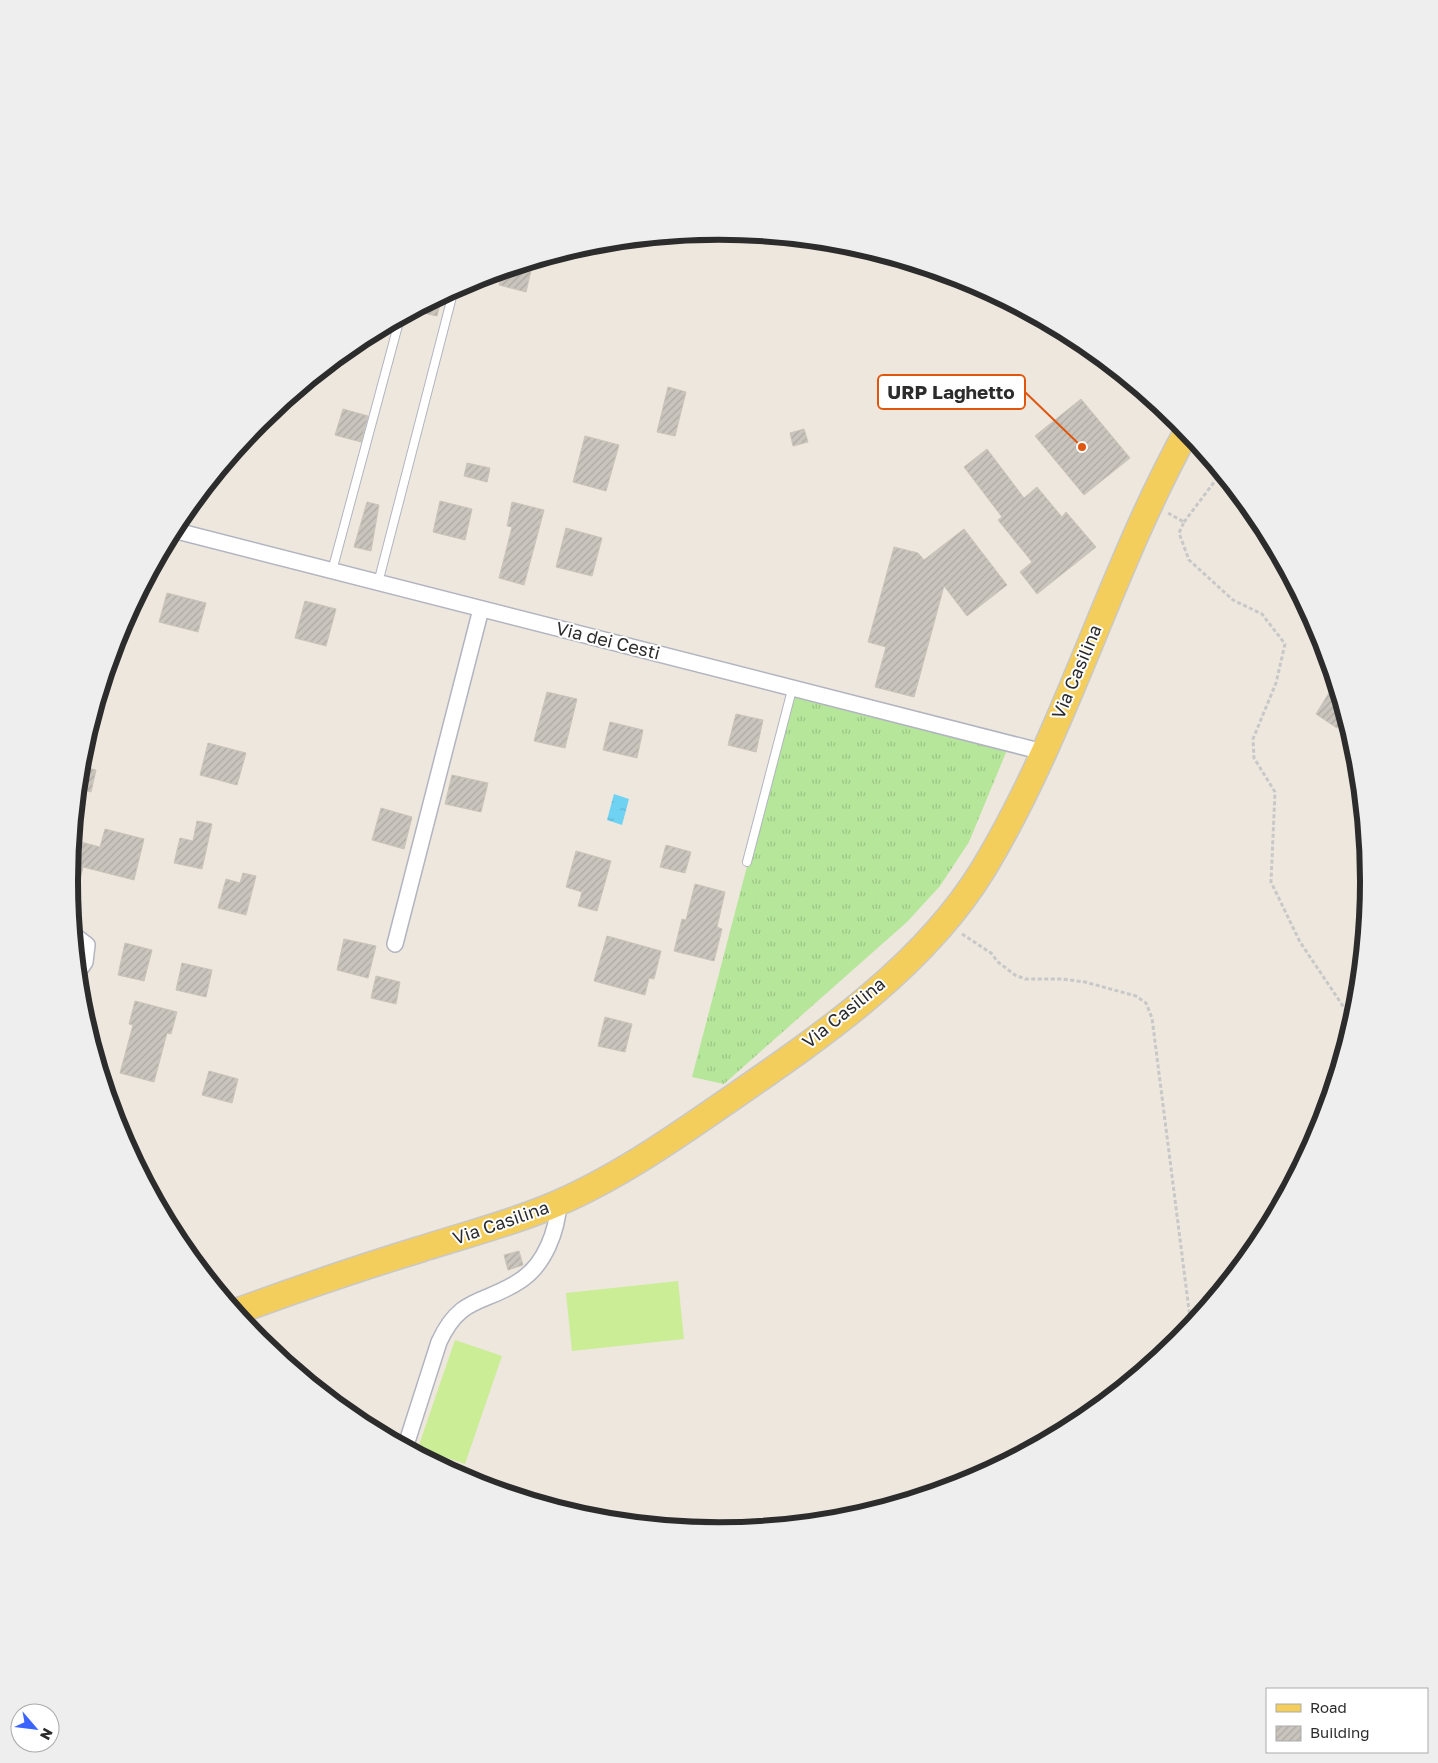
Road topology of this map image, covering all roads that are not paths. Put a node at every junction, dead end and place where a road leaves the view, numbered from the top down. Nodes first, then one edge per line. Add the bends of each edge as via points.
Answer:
1 (451, 299) edge
2 (398, 326) edge
3 (1183, 439) edge
4 (181, 532) edge
5 (332, 571) junction
6 (378, 583) junction
7 (481, 609) junction
8 (793, 686) junction
9 (1043, 752) junction
10 (747, 862) dead end
11 (81, 940) edge
12 (395, 944) dead end
13 (83, 965) edge
14 (559, 1203) junction
15 (242, 1309) edge
16 (407, 1442) edge

1 - 6 lane
2 - 5 lane
3 - 9 main road, Via Casilina via 1150,503
4 - 5 street, Via dei Cesti
5 - 6 street, Via dei Cesti
6 - 7 street, Via dei Cesti
7 - 8 street, Via dei Cesti
7 - 12 street
8 - 9 street, Via dei Cesti
8 - 10 lane
9 - 14 main road, Via Casilina via 1004,833 974,884 948,919 903,965 834,1024 707,1116 628,1166
11 - 13 street via 87,945
14 - 15 main road, Via Casilina
14 - 16 street via 550,1244 530,1273 464,1307 446,1327

